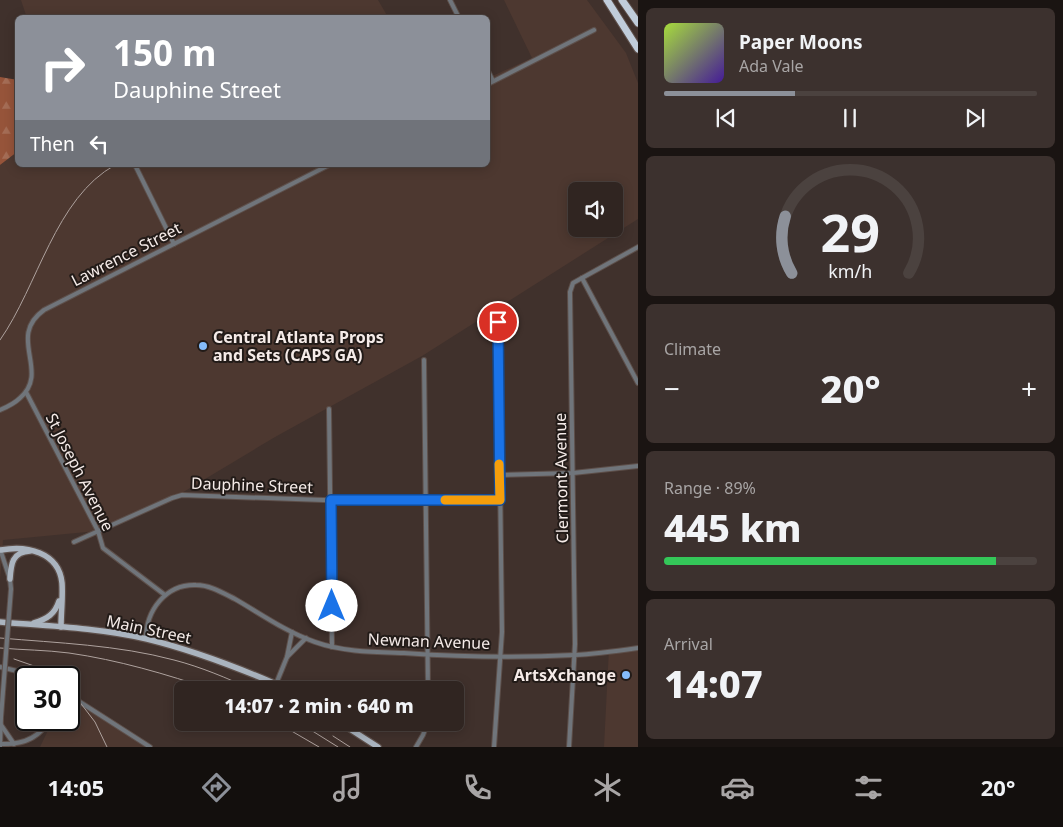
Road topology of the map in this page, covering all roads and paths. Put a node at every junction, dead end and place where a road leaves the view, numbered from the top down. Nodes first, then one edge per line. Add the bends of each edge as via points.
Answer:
1 (450, 0) edge
2 (607, 0) edge
3 (622, 0) edge
4 (458, 15) edge
5 (638, 23) edge
6 (594, 30) dead end
7 (638, 49) edge
8 (490, 75) edge
9 (493, 81) junction
10 (490, 83) edge
11 (136, 167) edge
12 (325, 167) edge
13 (174, 244) junction
14 (636, 248) edge
15 (638, 256) edge
16 (582, 278) junction
17 (498, 322) dead end
18 (424, 360) dead end
19 (638, 383) edge
20 (26, 392) junction
21 (329, 409) dead end
22 (0, 410) edge
23 (638, 466) edge
24 (573, 473) junction
25 (500, 475) junction
26 (331, 500) junction
27 (426, 500) junction
28 (500, 500) junction
29 (98, 532) junction
30 (74, 542) dead end
31 (0, 550) edge
32 (36, 551) junction
33 (10, 579) junction
34 (62, 594) junction
35 (165, 595) junction
36 (0, 622) edge
37 (29, 624) junction
38 (61, 627) junction
39 (292, 632) junction
40 (306, 638) junction
41 (146, 639) junction
42 (332, 647) junction
43 (638, 648) edge
44 (428, 655) junction
45 (575, 655) junction
46 (501, 656) junction
47 (287, 657) junction
48 (0, 667) edge
49 (15, 670) edge
50 (269, 681) edge
51 (277, 681) edge
52 (428, 681) edge
53 (80, 702) edge
54 (1, 725) edge
55 (42, 731) edge
56 (353, 731) edge
57 (425, 731) edge
58 (14, 744) junction
59 (0, 745) edge
60 (150, 747) edge
61 (378, 747) edge
62 (416, 747) edge
63 (494, 747) edge
64 (569, 747) edge

1 - 4 street
2 - 7 highway
3 - 5 highway
6 - 9 street
8 - 9 street
9 - 10 street
11 - 13 street
12 - 13 street, Lawrence Street
13 - 20 street, Lawrence Street via 37,315 28,333 33,373
14 - 15 street
14 - 16 street, Clermont Avenue
16 - 19 street
16 - 24 street, Clermont Avenue via 573,283 570,292
17 - 25 street
18 - 27 street
20 - 22 street
20 - 29 street, St Joseph Avenue
21 - 26 street
23 - 24 street
24 - 25 street
24 - 45 street, Clermont Avenue
25 - 28 street
26 - 27 street, Dauphine Street
26 - 29 street, Dauphine Street via 182,495
26 - 42 street
27 - 28 street, Dauphine Street
27 - 44 street
28 - 46 street
29 - 30 street, Dauphine Street
29 - 35 street, St Joseph Avenue via 103,548
31 - 32 main road
31 - 33 street
32 - 33 main road via 15,556
32 - 34 main road via 57,568
33 - 54 street, bridge
34 - 37 main road via 53,613 44,620
34 - 38 main road
35 - 39 street, Newnan Avenue via 186,585 209,586
35 - 41 street, Newnan Avenue via 152,611 146,627
36 - 37 main road, Main Street
37 - 38 main road, Main Street
38 - 41 main road, Main Street
39 - 40 street, Newnan Avenue
39 - 47 street
40 - 42 street, Newnan Avenue
40 - 47 street
41 - 50 main road, Main Street via 211,657
42 - 44 street, Newnan Avenue
43 - 45 street, Newnan Avenue
44 - 46 street, Newnan Avenue
44 - 52 street
45 - 46 street, Newnan Avenue
45 - 64 street, Clermont Avenue
46 - 63 street
47 - 51 street
48 - 49 street
53 - 60 street
54 - 58 street
54 - 59 street
55 - 58 street
56 - 61 main road
57 - 62 street
58 - 59 street

